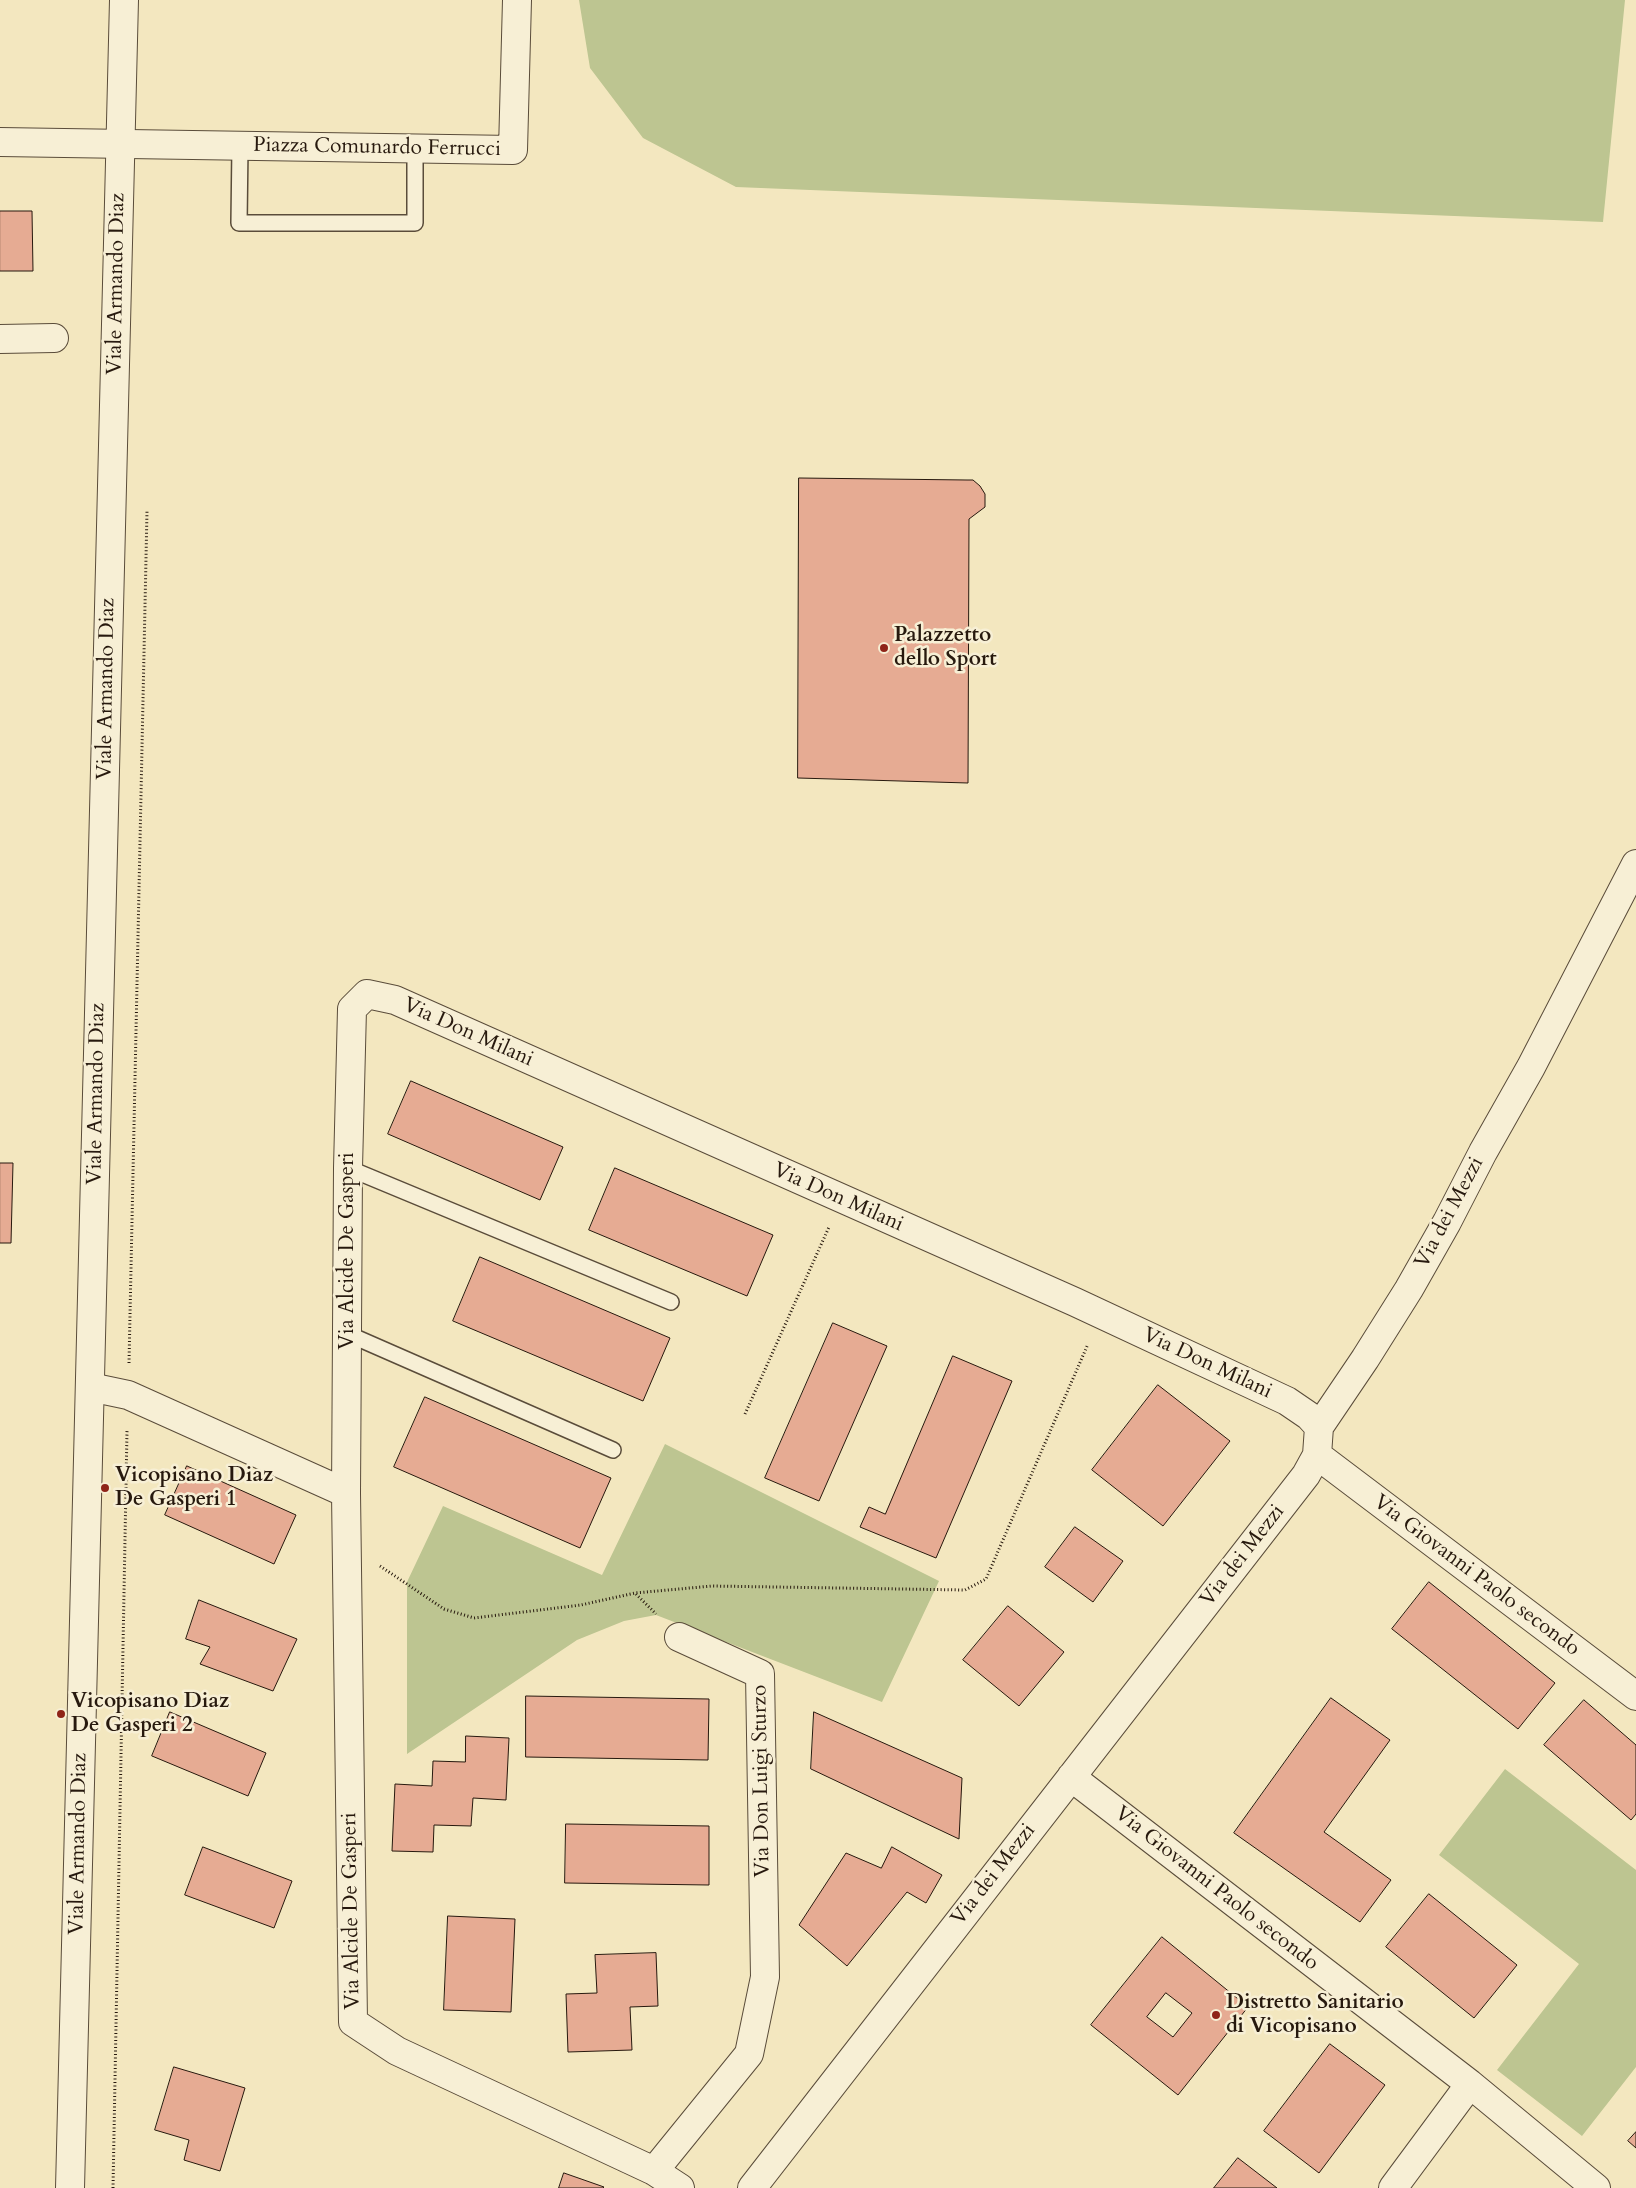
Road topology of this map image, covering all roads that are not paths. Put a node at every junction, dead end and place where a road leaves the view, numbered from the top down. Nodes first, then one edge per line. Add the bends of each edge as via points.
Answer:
1 (124, 0) edge
2 (517, 0) edge
3 (0, 142) edge
4 (121, 145) junction
5 (240, 146) junction
6 (416, 149) junction
7 (54, 338) dead end
8 (0, 339) edge
9 (1636, 864) edge
10 (352, 1009) joint
11 (348, 1168) junction
12 (671, 1302) dead end
13 (348, 1334) junction
14 (90, 1386) junction
15 (1318, 1427) junction
16 (613, 1450) dead end
17 (1317, 1455) junction
18 (346, 1493) junction
19 (679, 1637) dead end
20 (1636, 1696) edge
21 (1071, 1777) junction
22 (1470, 2084) junction
23 (654, 2171) junction
24 (70, 2188) edge
25 (680, 2188) edge
26 (752, 2188) edge
27 (1393, 2188) edge
28 (1596, 2188) edge

1 - 4 street, Viale Armando Diaz
2 - 6 street, Piazza Comunardo Ferrucci via 514,150
3 - 4 street, Piazza Comunardo Ferrucci
4 - 5 street, Piazza Comunardo Ferrucci
4 - 14 street, Viale Armando Diaz
5 - 6 street, Piazza Comunardo Ferrucci
5 - 6 lane via 239,222 415,223
7 - 8 street
9 - 15 street, Via dei Mezzi via 1531,1067 1409,1289
10 - 11 street, Via Alcide De Gasperi
10 - 15 street, Via Don Milani via 367,994 395,1000 1101,1313 1288,1401
11 - 12 lane
11 - 13 street, Via Alcide De Gasperi
13 - 16 lane
13 - 18 street, Via Alcide De Gasperi
14 - 18 street via 128,1395
14 - 24 street, Viale Armando Diaz
15 - 17 street, Via dei Mezzi
17 - 20 street, Via Giovanni Paolo secondo
17 - 21 street, Via dei Mezzi via 1306,1475
18 - 23 street, Via Alcide De Gasperi via 353,2022 397,2051
19 - 23 street, Via Don Luigi Sturzo via 760,1674 765,1977 748,2054
21 - 22 street, Via Giovanni Paolo secondo
21 - 26 street, Via dei Mezzi
22 - 27 street
22 - 28 street, Via Giovanni Paolo secondo
23 - 25 street, Via Alcide De Gasperi

